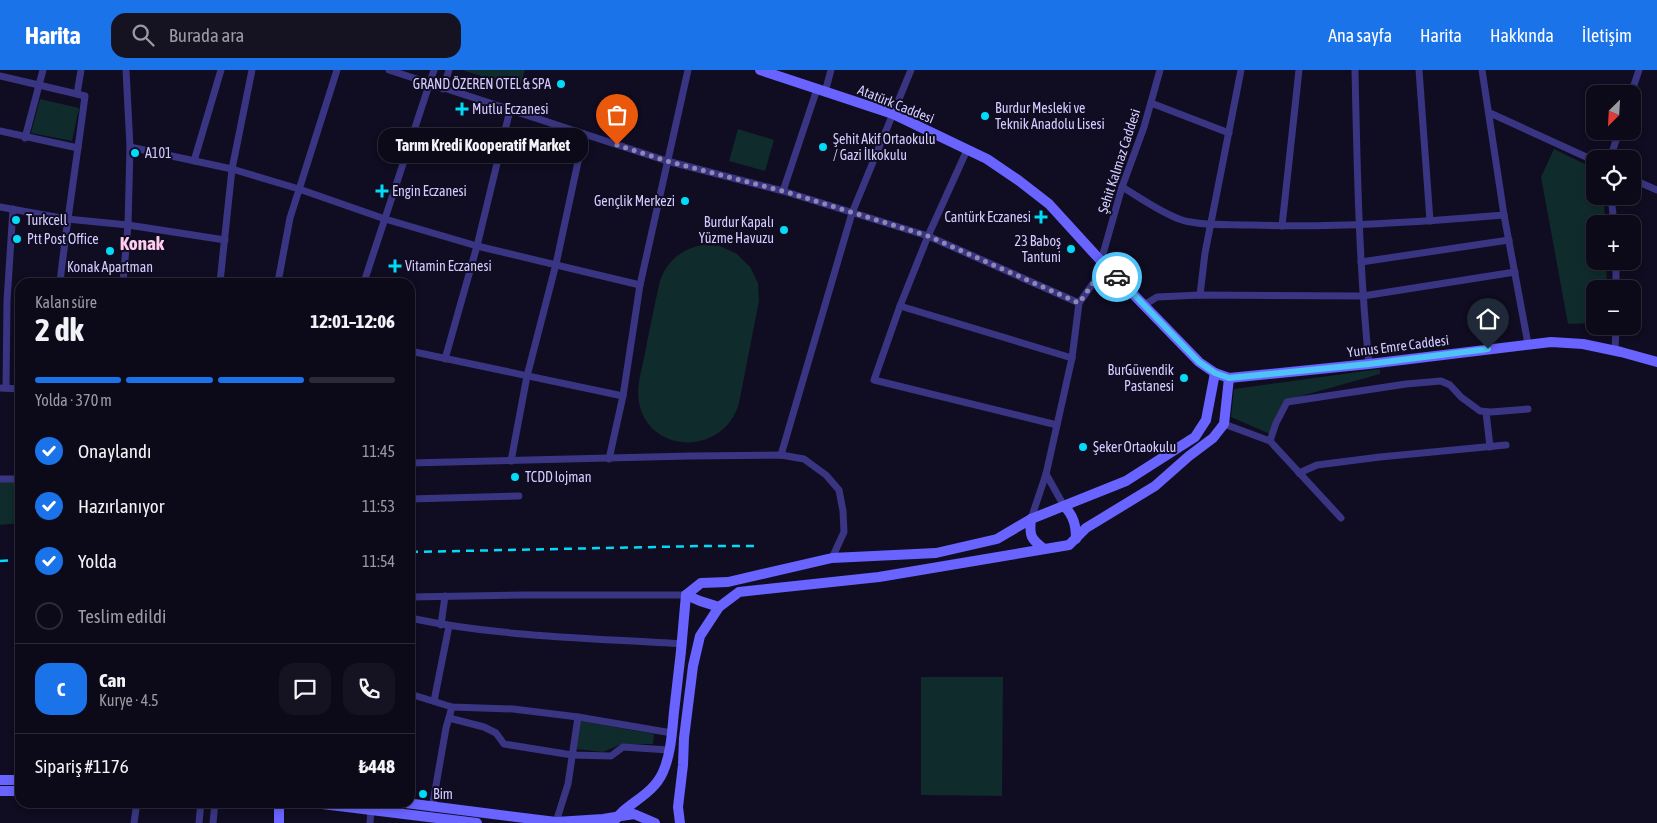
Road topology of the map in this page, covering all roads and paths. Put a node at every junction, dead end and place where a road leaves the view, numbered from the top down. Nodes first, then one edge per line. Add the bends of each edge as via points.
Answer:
1 (43, 70) edge
2 (81, 70) edge
3 (126, 70) edge
4 (221, 70) edge
5 (252, 70) edge
6 (338, 70) edge
7 (389, 70) edge
8 (434, 70) edge
9 (449, 70) edge
10 (688, 70) edge
11 (760, 70) edge
12 (831, 70) edge
13 (911, 70) edge
14 (1160, 70) edge
15 (1241, 70) edge
16 (1298, 70) edge
17 (1355, 70) edge
18 (1419, 70) edge
19 (1482, 70) edge
20 (1639, 70) edge
21 (0, 76) edge
22 (38, 84) junction
23 (429, 84) junction
24 (1634, 85) edge
25 (443, 89) junction
26 (821, 90) junction
27 (77, 94) junction
28 (1151, 103) junction
29 (510, 110) junction
30 (1490, 113) junction
31 (893, 114) junction
32 (0, 131) edge
33 (1229, 132) junction
34 (584, 134) junction
35 (25, 138) junction
36 (130, 147) junction
37 (78, 148) junction
38 (967, 150) junction
39 (1586, 158) edge
40 (194, 161) junction
41 (667, 161) junction
42 (232, 169) junction
43 (1641, 183) edge
44 (1122, 187) junction
45 (299, 189) junction
46 (1657, 190) edge
47 (783, 191) junction
48 (0, 207) edge
49 (13, 209) junction
50 (852, 213) junction
51 (1504, 214) junction
52 (67, 219) junction
53 (385, 219) junction
54 (1430, 221) junction
55 (1212, 223) junction
56 (128, 225) junction
57 (1358, 225) junction
58 (1282, 226) junction
59 (928, 236) junction
60 (224, 240) junction
61 (1509, 240) junction
62 (477, 246) junction
63 (1101, 261) junction
64 (1361, 262) junction
65 (556, 264) junction
66 (1515, 272) junction
67 (60, 278) edge
68 (123, 278) edge
69 (220, 278) edge
70 (279, 278) edge
71 (365, 278) edge
72 (640, 285) junction
73 (1200, 295) junction
74 (1363, 296) junction
75 (1079, 303) junction
76 (1144, 305) junction
77 (900, 306) junction
78 (1616, 335) edge
79 (1528, 344) junction
80 (1615, 351) junction
81 (415, 352) edge
82 (445, 358) junction
83 (1072, 358) junction
84 (1657, 362) edge
85 (1369, 364) junction
86 (1215, 373) junction
87 (527, 376) junction
88 (1229, 378) junction
89 (3, 388) edge
90 (623, 396) junction
91 (1528, 409) dead end
92 (1486, 412) junction
93 (1224, 424) junction
94 (1057, 425) junction
95 (1270, 441) junction
96 (1506, 445) dead end
97 (1490, 447) junction
98 (781, 455) junction
99 (608, 459) junction
100 (511, 461) junction
101 (415, 463) edge
102 (1299, 473) junction
103 (1046, 474) junction
104 (0, 479) edge
105 (15, 479) edge
106 (519, 496) dead end
107 (415, 499) edge
108 (1064, 506) junction
109 (1341, 518) dead end
110 (1031, 520) junction
111 (1076, 540) junction
112 (1044, 549) junction
113 (832, 558) junction
114 (686, 595) junction
115 (445, 596) junction
116 (415, 597) edge
117 (719, 607) junction
118 (415, 619) edge
119 (445, 625) junction
120 (683, 644) junction
121 (415, 695) edge
122 (434, 701) junction
123 (452, 707) junction
124 (578, 717) junction
125 (449, 718) junction
126 (672, 732) junction
127 (669, 750) junction
128 (572, 754) junction
129 (0, 780) edge
130 (15, 780) edge
131 (0, 791) edge
132 (15, 791) edge
133 (136, 808) edge
134 (200, 808) edge
135 (214, 808) edge
136 (279, 808) edge
137 (355, 808) edge
138 (411, 808) edge
139 (371, 810) junction
140 (428, 816) edge
141 (615, 819) edge
142 (556, 822) edge
143 (134, 823) edge
144 (199, 823) edge
145 (213, 823) edge
146 (279, 823) edge
147 (370, 823) edge
148 (477, 823) edge
149 (655, 823) edge
150 (680, 823) edge

1 - 22 street
2 - 27 street
3 - 36 street
4 - 40 street
5 - 42 street
6 - 45 street
7 - 23 street
8 - 23 street
9 - 25 street
10 - 41 street
11 - 26 main road, Atatürk Caddesi
12 - 26 street
13 - 31 street
14 - 28 street, Şehit Kalmaz Caddesi
15 - 33 street
16 - 58 street
17 - 57 street
18 - 54 street
19 - 30 street
20 - 24 street
21 - 22 street
22 - 27 street
22 - 35 street
23 - 25 street
23 - 53 street
25 - 29 street
26 - 31 main road, Atatürk Caddesi
26 - 47 street
27 - 37 street via 85,96
28 - 33 street
28 - 44 street, Şehit Kalmaz Caddesi
29 - 34 street
29 - 62 street
30 - 39 street
30 - 51 street
31 - 38 main road, Atatürk Caddesi
31 - 50 street
32 - 35 street
33 - 55 street
34 - 41 street
34 - 65 street
35 - 37 street
36 - 40 street
36 - 56 street
37 - 52 street
38 - 59 street
38 - 63 main road, Atatürk Caddesi via 987,160 1050,204
40 - 42 street
41 - 47 street
41 - 72 street
42 - 45 street
42 - 60 street
43 - 46 street
44 - 55 street via 1183,220
44 - 63 street, Şehit Kalmaz Caddesi
45 - 53 street
45 - 70 street
47 - 50 street
48 - 49 street
49 - 52 street
49 - 89 street
50 - 59 street
50 - 98 street
51 - 54 street
51 - 61 street
52 - 56 street
52 - 67 street
53 - 62 street
53 - 71 street
54 - 57 street
55 - 58 street
55 - 73 street
56 - 60 street
56 - 68 street
57 - 58 street
57 - 64 street
59 - 75 street
59 - 77 street
60 - 69 street
61 - 64 street
61 - 66 street
62 - 65 street
62 - 82 street
63 - 75 street, Şehit Kalmaz Caddesi via 1094,282
63 - 76 main road, Atatürk Caddesi
64 - 74 street
65 - 72 street
65 - 87 street
66 - 74 street
66 - 79 street
72 - 90 street
73 - 74 street
73 - 76 street via 1157,297
74 - 85 street
75 - 83 street
76 - 86 main road, Atatürk Caddesi via 1199,362
77 - 83 street
77 - 94 street via 874,380
78 - 80 street
79 - 80 main road, Yunus Emre Caddesi via 1551,342
79 - 85 main road, Yunus Emre Caddesi
80 - 84 main road, Yunus Emre Caddesi
81 - 82 street
82 - 87 street
83 - 94 street
85 - 88 main road, Yunus Emre Caddesi
86 - 88 main road, Atatürk Caddesi
86 - 108 main road via 1206,420 1195,437 1126,481
87 - 90 street
87 - 100 street
88 - 93 main road
90 - 99 street
91 - 92 street
92 - 95 street via 1480,411 1441,381 1406,384 1287,402
92 - 97 street
93 - 95 street
93 - 111 main road via 1213,438 1155,486 1086,528
94 - 103 street
95 - 102 street
96 - 97 street
97 - 102 street via 1317,465
98 - 99 street
98 - 113 street via 804,459 826,474 839,490 844,532
99 - 100 street
100 - 101 street
102 - 109 street
103 - 108 street
103 - 110 street
104 - 105 street
106 - 107 street
108 - 110 main road
108 - 111 main road via 1072,513
110 - 112 main road via 1030,532 1034,541
110 - 113 main road via 997,539 936,553
111 - 112 main road via 1069,545
112 - 117 main road via 879,577 739,592
113 - 114 main road via 728,582 701,583
114 - 115 street
114 - 117 main road
114 - 120 main road
115 - 116 street
115 - 119 street
117 - 150 main road via 700,636 694,666 684,738 678,807
118 - 119 street
119 - 120 street
119 - 122 street
120 - 126 main road
121 - 122 street
122 - 123 street
123 - 124 street via 513,709
123 - 125 street
124 - 126 street
124 - 128 street
125 - 128 street via 484,726 496,733 504,744
125 - 140 street
126 - 127 main road
127 - 128 street via 623,747 611,756
127 - 141 main road via 663,772 655,785
128 - 142 street via 568,784
129 - 130 main road
131 - 132 main road
133 - 143 street
134 - 144 street
135 - 145 street
136 - 146 main road
137 - 139 main road
138 - 140 main road
139 - 140 main road
139 - 147 street
140 - 142 main road
140 - 148 main road
141 - 142 main road
141 - 149 main road via 634,814

